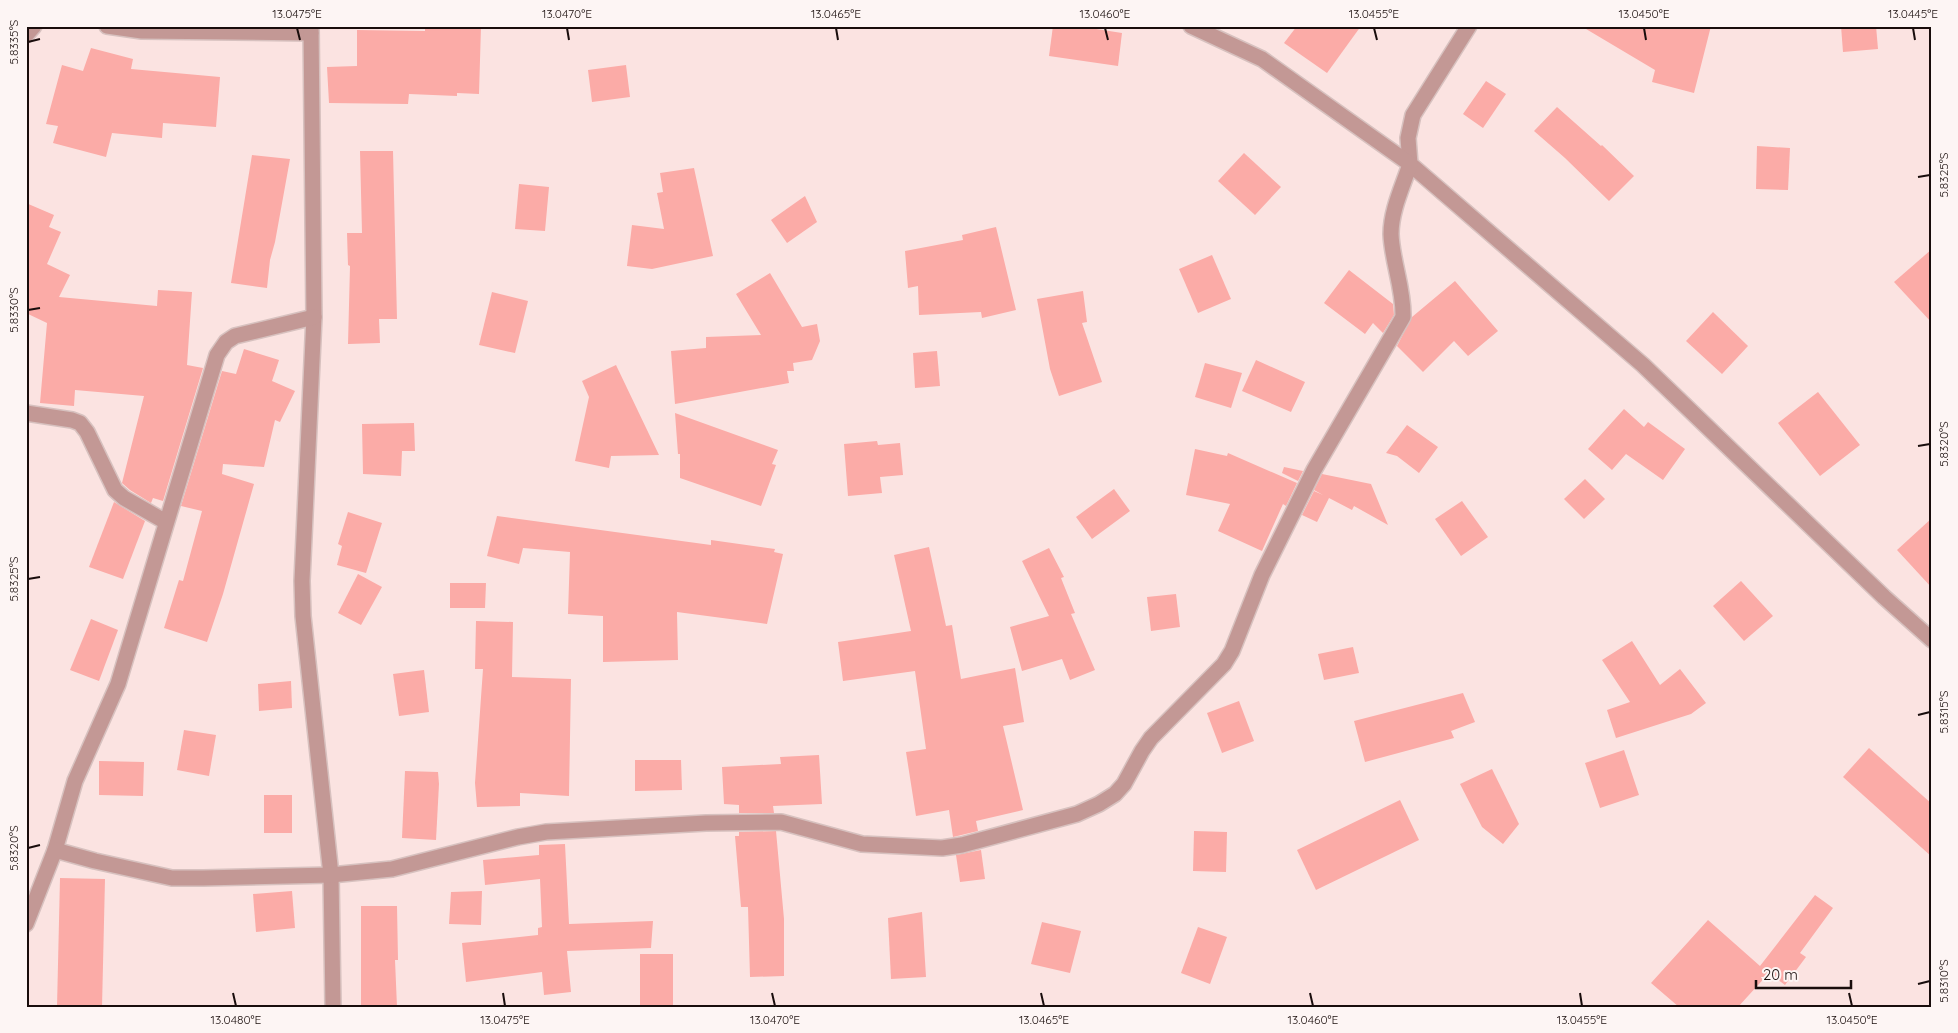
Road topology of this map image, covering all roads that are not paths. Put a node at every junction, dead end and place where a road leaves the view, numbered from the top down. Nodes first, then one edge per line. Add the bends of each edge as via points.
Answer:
1 (34, 26) edge
2 (107, 26) edge
3 (1191, 26) edge
4 (1469, 26) edge
5 (311, 30) edge
6 (26, 35) edge
7 (1410, 164) junction
8 (314, 317) junction
9 (26, 413) edge
10 (166, 522) junction
11 (1932, 640) edge
12 (56, 850) junction
13 (330, 875) junction
14 (26, 924) edge
15 (333, 1007) edge

1 - 6 street
2 - 5 street via 149,31
3 - 7 street via 1262,59
4 - 7 street via 1413,115 1408,138
5 - 8 street
7 - 11 street via 1643,365
7 - 13 street via 1393,215 1392,234 1404,303 1403,318 1314,470 1262,575 1232,651 1224,664 1151,738 1115,794 1077,814 942,848 862,844 781,822 706,823 546,832 392,868
8 - 10 street via 235,336 226,342 217,355
8 - 13 street via 303,616
9 - 10 street via 80,423 115,490
10 - 12 street via 118,684 75,781
12 - 13 street via 172,878
12 - 14 street
13 - 15 street

